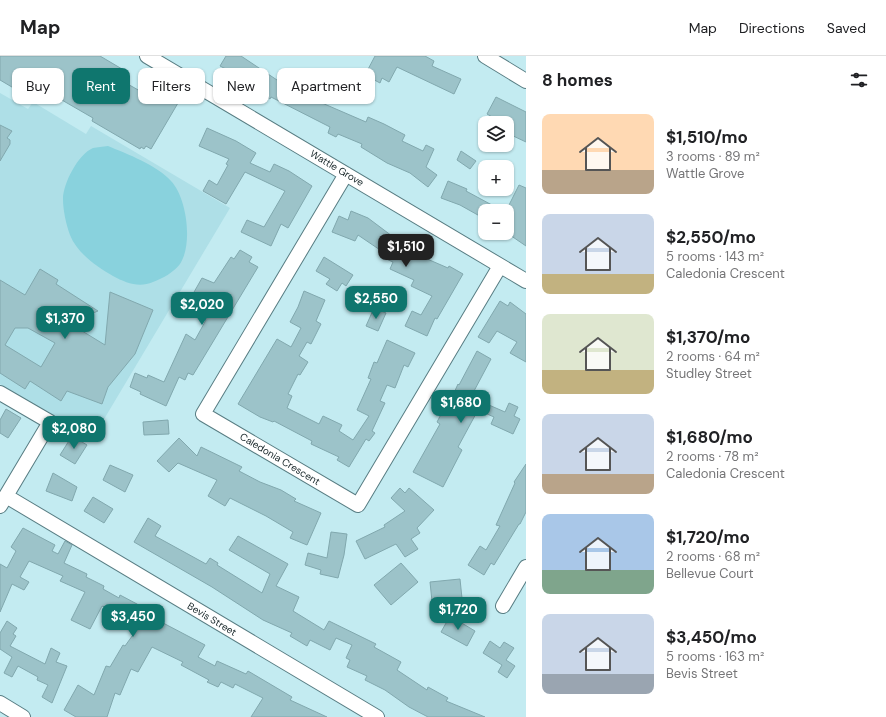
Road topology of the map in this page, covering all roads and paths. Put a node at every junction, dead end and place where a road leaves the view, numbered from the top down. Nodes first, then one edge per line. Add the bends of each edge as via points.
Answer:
1 (148, 56) edge
2 (485, 56) edge
3 (526, 81) edge
4 (346, 174) junction
5 (500, 266) junction
6 (526, 281) edge
7 (0, 393) edge
8 (3, 501) edge
9 (526, 567) edge
10 (503, 606) dead end
11 (0, 703) edge
12 (24, 717) edge
13 (377, 717) edge

1 - 4 street, Wattle Grove
2 - 3 street
4 - 5 street, Wattle Grove
4 - 5 street, Caledonia Crescent via 203,414 358,505
5 - 6 street, Wattle Grove
7 - 8 street via 50,422
8 - 13 street, Bevis Street
9 - 10 street
11 - 12 street

